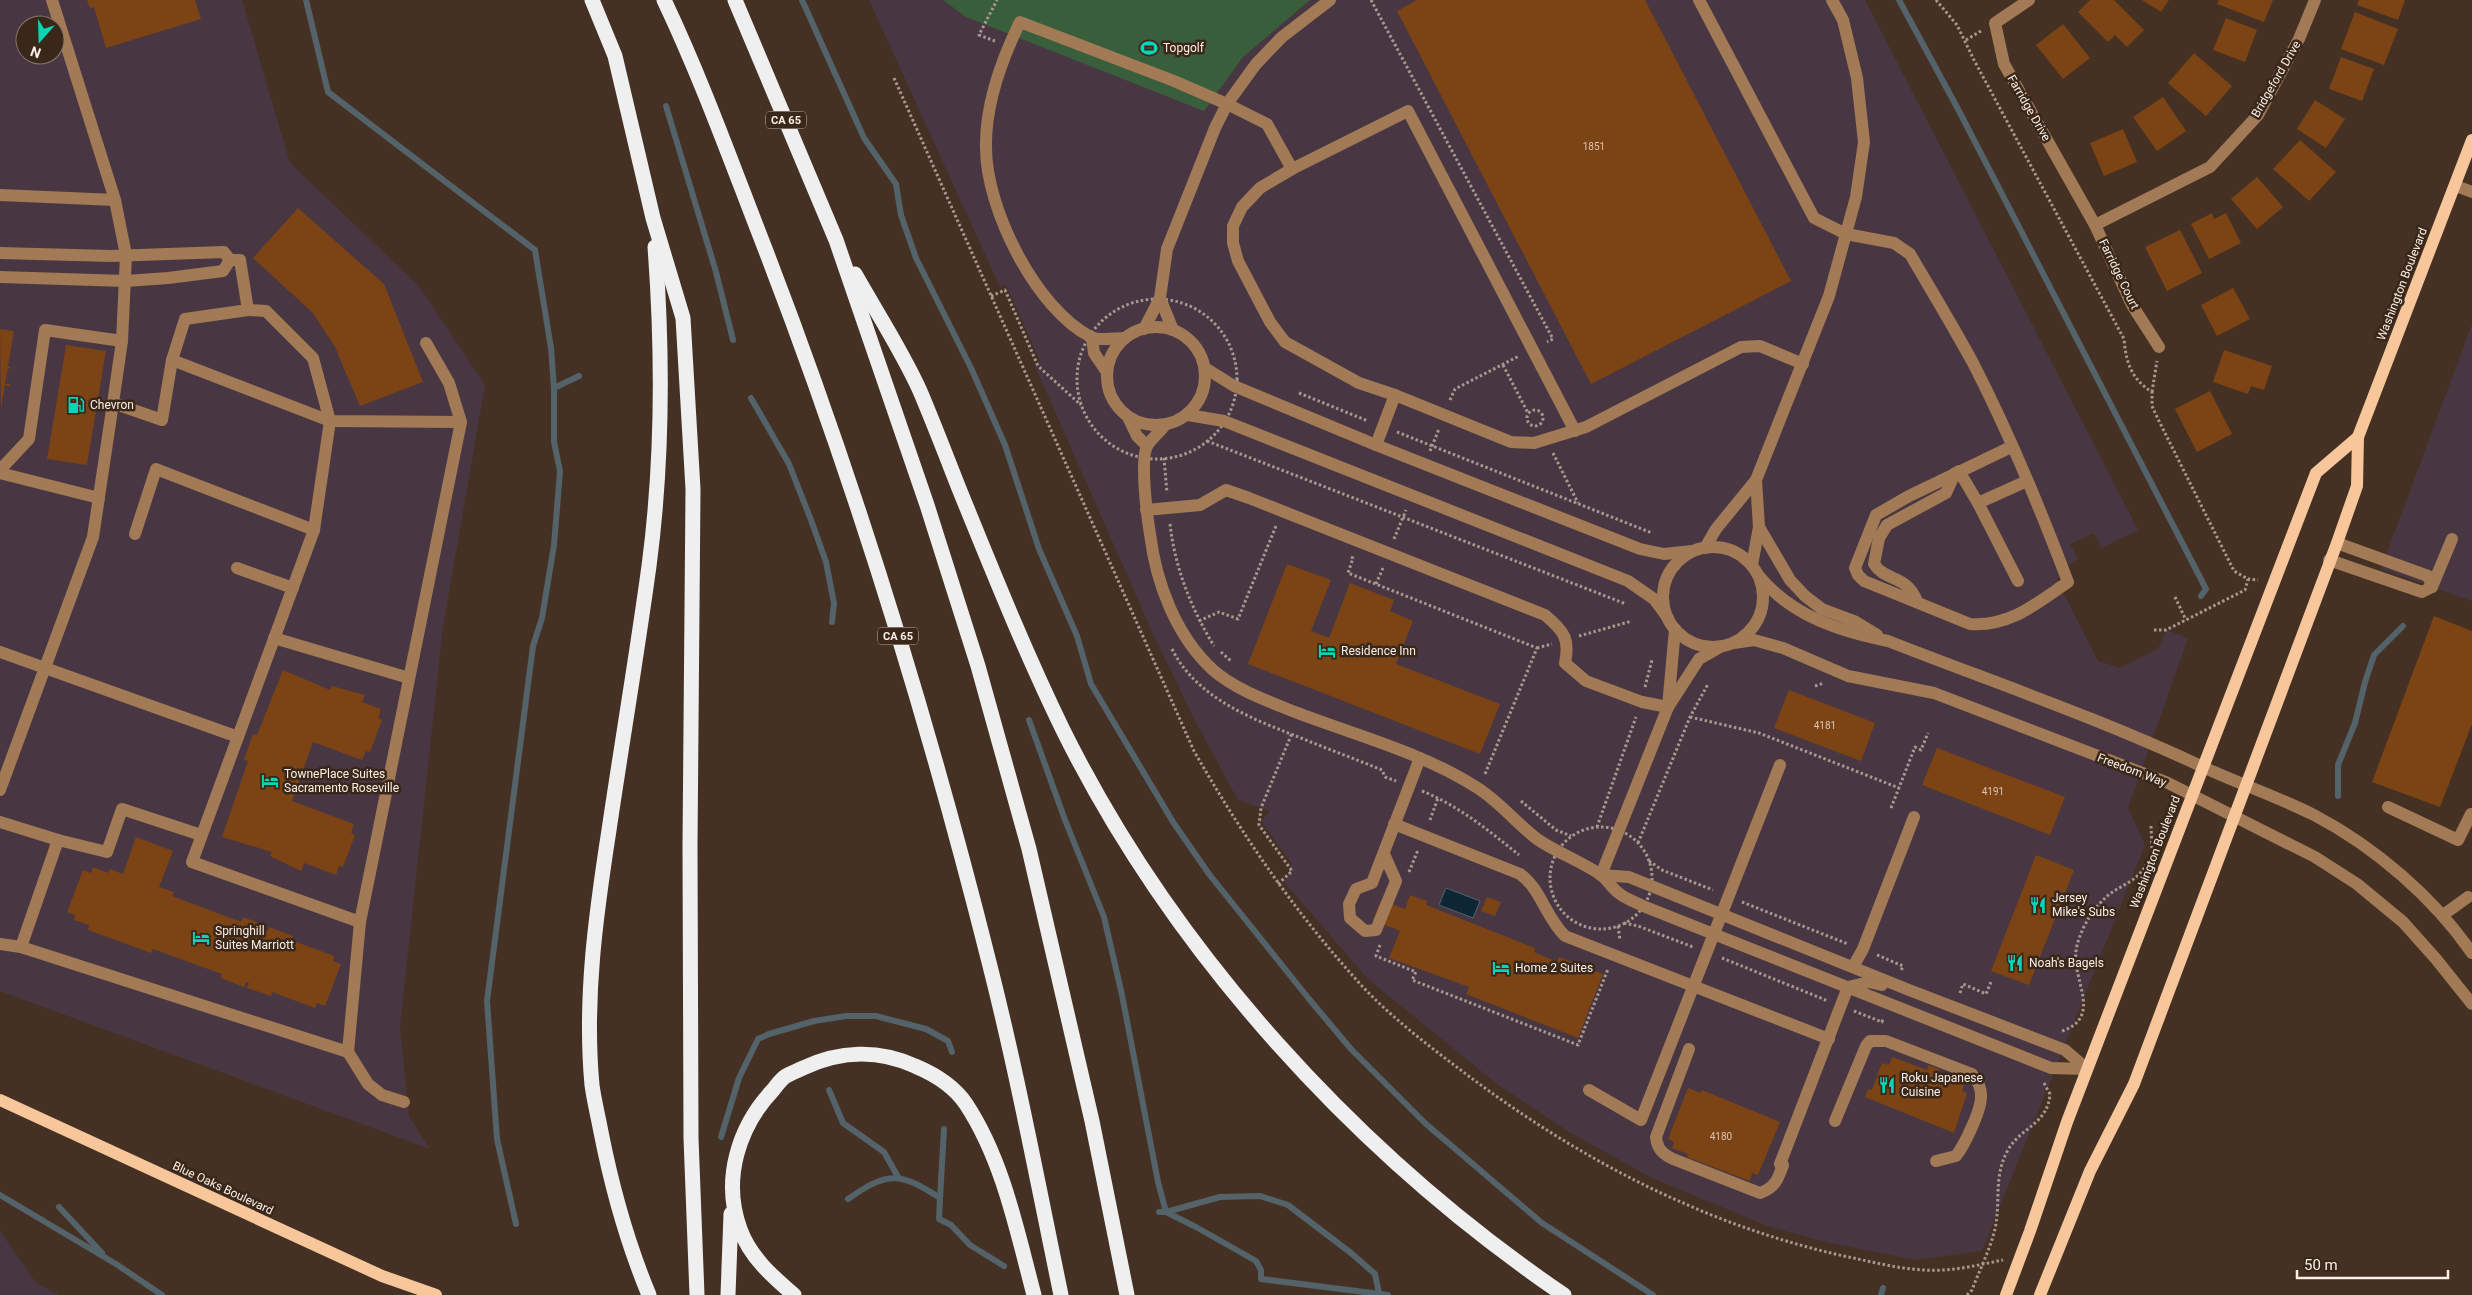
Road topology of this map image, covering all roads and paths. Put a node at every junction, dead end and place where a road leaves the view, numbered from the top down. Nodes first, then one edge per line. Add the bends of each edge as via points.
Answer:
1 (52, 0) edge
2 (592, 0) edge
3 (664, 0) edge
4 (735, 0) edge
5 (997, 0) edge
6 (1330, 0) edge
7 (1372, 0) edge
8 (1699, 0) edge
9 (1832, 0) edge
10 (1936, 0) edge
11 (2029, 0) edge
12 (2315, 0) edge
13 (1008, 46) junction
14 (894, 78) dead end
15 (1227, 104) junction
16 (2472, 140) edge
17 (2469, 157) edge
18 (1292, 169) junction
19 (2456, 186) junction
20 (2472, 192) edge
21 (0, 195) edge
22 (115, 200) junction
23 (653, 218) junction
24 (2095, 225) junction
25 (1846, 234) junction
26 (836, 240) junction
27 (0, 253) edge
28 (126, 255) junction
29 (230, 260) junction
30 (0, 277) edge
31 (126, 281) junction
32 (991, 296) junction
33 (1160, 298) junction
34 (248, 310) junction
35 (1144, 329) junction
36 (1174, 330) junction
37 (1090, 337) junction
38 (1124, 338) junction
39 (122, 341) junction
40 (426, 343) dead end
41 (2160, 347) joint
42 (1532, 350) junction
43 (172, 360) junction
44 (1803, 364) junction
45 (1503, 365) junction
46 (1205, 368) junction
47 (1236, 368) junction
48 (1107, 372) junction
49 (1246, 372) dead end
50 (1237, 387) junction
51 (1291, 390) dead end
52 (2152, 392) junction
53 (1396, 395) junction
54 (112, 404) junction
55 (1081, 406) junction
56 (1528, 413) junction
57 (1188, 414) junction
58 (1444, 415) junction
59 (1128, 417) junction
60 (330, 421) junction
61 (1224, 421) junction
62 (461, 422) junction
63 (1165, 425) junction
64 (1539, 425) junction
65 (1383, 427) junction
66 (1575, 431) junction
67 (2358, 437) junction
68 (1546, 439) junction
69 (1207, 441) junction
70 (1376, 445) junction
71 (1433, 446) junction
72 (2011, 447) junction
73 (1147, 452) junction
74 (1164, 458) junction
75 (1425, 464) junction
76 (0, 472) edge
77 (1957, 472) junction
78 (1756, 480) junction
79 (2027, 481) junction
80 (1412, 496) junction
81 (99, 498) junction
82 (1978, 503) junction
83 (1578, 504) junction
84 (1168, 508) junction
85 (1146, 510) junction
86 (1403, 516) junction
87 (1759, 528) junction
88 (1283, 529) dead end
89 (314, 530) junction
90 (1652, 533) dead end
91 (135, 534) dead end
92 (2452, 538) dead end
93 (2337, 543) junction
94 (1698, 550) junction
95 (1344, 554) dead end
96 (1388, 555) junction
97 (2329, 560) junction
98 (1752, 565) junction
99 (237, 568) dead end
100 (1759, 576) junction
101 (2248, 579) junction
102 (2018, 581) dead end
103 (2274, 582) junction
104 (1376, 584) junction
105 (2432, 587) junction
106 (293, 588) junction
107 (2175, 597) dead end
108 (1917, 601) junction
109 (1626, 604) dead end
110 (2186, 620) junction
111 (1199, 621) junction
112 (1632, 621) dead end
113 (1671, 624) junction
114 (2154, 630) dead end
115 (274, 638) junction
116 (1567, 640) junction
117 (1888, 641) junction
118 (1728, 644) junction
119 (1537, 648) junction
120 (0, 652) edge
121 (1652, 660) dead end
122 (1236, 665) dead end
123 (44, 668) junction
124 (409, 678) junction
125 (1708, 684) dead end
126 (1642, 702) junction
127 (1668, 707) junction
128 (1300, 714) junction
129 (1690, 717) junction
130 (1928, 733) dead end
131 (238, 737) junction
132 (1420, 758) junction
133 (1780, 765) dead end
134 (2203, 766) junction
135 (1477, 771) dead end
136 (1485, 774) junction
137 (1493, 780) dead end
138 (2245, 785) junction
139 (1899, 788) junction
140 (0, 790) edge
141 (1516, 796) dead end
142 (2192, 796) junction
143 (1438, 798) dead end
144 (2388, 806) dead end
145 (1891, 808) dead end
146 (2472, 813) edge
147 (1914, 817) dead end
148 (2233, 817) junction
149 (0, 822) edge
150 (1394, 824) junction
151 (2151, 826) dead end
152 (1597, 827) dead end
153 (201, 835) junction
154 (1424, 836) junction
155 (1571, 836) dead end
156 (58, 840) junction
157 (1638, 843) dead end
158 (1384, 854) junction
159 (1408, 874) dead end
160 (1602, 875) junction
161 (1278, 884) junction
162 (2468, 897) dead end
163 (1722, 915) junction
164 (2443, 915) junction
165 (360, 922) junction
166 (1618, 926) dead end
167 (1714, 935) junction
168 (1383, 938) dead end
169 (0, 944) edge
170 (2470, 947) edge
171 (21, 948) junction
172 (1613, 956) junction
173 (1853, 967) junction
174 (1991, 982) dead end
175 (1694, 987) junction
176 (1848, 987) junction
177 (1910, 990) junction
178 (1958, 995) dead end
179 (2472, 1004) edge
180 (2073, 1027) dead end
181 (1828, 1039) junction
182 (1689, 1049) dead end
183 (348, 1052) junction
184 (2087, 1069) junction
185 (1589, 1090) dead end
186 (2049, 1090) dead end
187 (0, 1100) edge
188 (404, 1102) dead end
189 (1835, 1121) dead end
190 (1936, 1161) dead end
191 (732, 1196) junction
192 (2020, 1256) junction
193 (1982, 1264) junction
194 (436, 1295) edge
195 (649, 1295) edge
196 (697, 1295) edge
197 (728, 1295) edge
198 (794, 1295) edge
199 (1034, 1295) edge
200 (1061, 1295) edge
201 (1127, 1295) edge
202 (1564, 1295) edge
203 (1968, 1295) edge
204 (2006, 1295) edge
205 (2040, 1295) edge

1 - 22 street
2 - 23 highway via 615,56
3 - 200 highway, CA 65 via 800,341 860,512 912,679 990,963
4 - 26 highway, CA 65
5 - 13 path via 979,34
6 - 15 street via 1282,37 1256,64
7 - 42 path via 1553,339
8 - 25 street via 1814,218
9 - 25 street via 1843,20 1857,78 1864,142 1856,197
10 - 52 path via 1966,40 2124,339 2126,359 2132,374
11 - 24 street, Farridge Drive via 1995,23 2004,64
12 - 24 street, Bridgeford Drive via 2299,39 2258,115 2210,167
13 - 15 street via 1020,22 1123,60
13 - 37 street via 988,115 986,150 995,204 1007,235 1035,282 1064,316
14 - 32 path
15 - 18 street via 1266,124
15 - 33 street via 1167,249
16 - 17 main road, Washington Boulevard
17 - 19 main road, Washington Boulevard
18 - 42 street via 1408,110
18 - 53 street via 1260,188 1242,207 1233,226 1238,261 1270,322 1285,342 1359,383
19 - 20 street
19 - 67 main road, Washington Boulevard
21 - 22 street
22 - 28 street
23 - 195 highway via 661,330 657,485 649,566 601,884 592,956 590,1018 592,1086 617,1207
23 - 196 highway via 683,318 693,489 691,1119
24 - 41 street, Farridge Court via 2132,305
25 - 44 street via 1829,296
25 - 72 street via 1894,243 1910,254 1973,363
26 - 201 highway, CA 65 via 927,505 978,666 1029,849 1092,1121
26 - 202 highway via 919,389 1014,624 1065,733 1127,843 1181,923 1252,1014 1327,1096 1416,1180 1524,1268
27 - 28 street
28 - 29 street via 224,252
28 - 31 street
29 - 31 street via 223,271
29 - 34 street via 240,260
30 - 31 street
31 - 39 street
32 - 55 path via 1005,290 1038,366
32 - 161 path via 1194,751 1244,836
33 - 35 street
33 - 36 street
33 - 37 path via 1120,307 1102,319
33 - 47 path via 1184,303 1204,314 1232,349
34 - 43 street via 185,319
34 - 60 street via 266,311 313,358
35 - 36 street via 1161,327
35 - 38 street
36 - 46 street via 1195,345
37 - 38 street
37 - 48 street via 1094,353
37 - 55 path via 1079,358 1076,382
38 - 48 street via 1110,359
39 - 54 street
39 - 76 street via 46,330 29,439
40 - 62 street via 449,382
41 - 52 path
42 - 45 path
42 - 66 street
43 - 54 street via 162,420
43 - 60 street
44 - 66 street via 1760,346 1741,347
44 - 78 street
45 - 56 path
45 - 58 path via 1455,390
46 - 50 street
46 - 57 street via 1203,394
47 - 49 path
47 - 50 path
48 - 59 street via 1111,397
50 - 61 path
50 - 70 street
51 - 65 path
52 - 101 path via 2152,406 2234,570
53 - 58 street
53 - 65 street
54 - 81 street
55 - 73 path via 1100,436 1115,447
56 - 64 path via 1526,419 1529,424
56 - 64 path via 1535,410 1542,413 1543,422
57 - 61 street
57 - 63 street
58 - 68 street via 1511,442 1534,443
58 - 71 path
59 - 63 street via 1152,426
59 - 73 street
60 - 62 street
60 - 89 street
61 - 69 path
61 - 80 street
62 - 124 street
63 - 73 street
64 - 68 path
65 - 70 street
65 - 71 path
66 - 68 street
67 - 93 main road, Washington Boulevard via 2357,486
67 - 103 main road, Washington Boulevard via 2316,473
68 - 83 path
69 - 74 path via 1187,453
69 - 86 path
70 - 75 street
71 - 75 path
71 - 83 path
72 - 77 street
72 - 79 street
73 - 74 path
73 - 85 street
74 - 84 path
75 - 94 street via 1640,549 1664,554
76 - 81 street
77 - 82 street
77 - 108 street via 1946,494 1887,525 1879,538 1874,564 1878,571 1912,588
77 - 108 street via 1876,515 1855,568 1864,582
78 - 87 street
78 - 94 street
79 - 82 street
79 - 108 street via 2068,582 2015,616 1988,625 1970,624
80 - 86 path
80 - 113 street via 1628,581 1654,599
81 - 123 street via 93,537
82 - 102 street
83 - 90 path
84 - 85 street
84 - 96 street via 1200,505 1226,490
84 - 111 path via 1181,578
85 - 128 street via 1161,584 1194,650 1215,671 1241,688
86 - 96 path
86 - 109 path
87 - 98 street
87 - 117 street via 1790,580 1805,596 1822,609 1854,621
88 - 111 path via 1274,526 1238,619 1219,612
89 - 91 street via 156,469
89 - 106 street
92 - 105 street
93 - 97 main road, Washington Boulevard
93 - 105 street via 2428,576
94 - 98 street via 1731,550
94 - 113 street via 1672,568 1666,580 1664,592
95 - 104 path via 1353,558 1348,573
96 - 104 path
96 - 116 street via 1546,616
97 - 105 street via 2422,592
97 - 138 main road, Washington Boulevard
98 - 100 street
99 - 106 street
100 - 117 street via 1773,593 1801,613 1850,633
100 - 118 street via 1763,588 1760,614 1746,636
101 - 103 path
101 - 110 path via 2245,590
103 - 134 main road, Washington Boulevard
104 - 119 path
106 - 115 street
107 - 110 path
110 - 114 path via 2166,630
111 - 122 path via 1216,648
112 - 116 path
113 - 118 street via 1684,638 1696,644 1709,647
113 - 127 street
115 - 124 street
115 - 131 street
116 - 119 path
116 - 126 street via 1565,663 1586,682
117 - 134 street
118 - 127 street via 1699,659
118 - 142 street, Freedom Way via 1754,640 1783,648 1848,676 1934,693 2166,782
119 - 136 path
120 - 123 street
121 - 126 path
123 - 131 street
123 - 140 street
124 - 165 street
125 - 129 path
126 - 127 street
126 - 152 path
127 - 160 street
128 - 132 street
128 - 161 path via 1261,808 1259,824 1292,871
129 - 139 path via 1759,732
129 - 157 path
130 - 139 path via 1921,750 1915,748
131 - 153 street
132 - 150 street
132 - 160 street via 1477,787 1537,838
133 - 163 street
134 - 138 street
134 - 142 main road, Washington Boulevard
135 - 136 path
136 - 137 path
138 - 148 main road, Washington Boulevard
138 - 164 street via 2314,815 2344,834 2415,888
139 - 145 path
141 - 155 path via 1556,830
142 - 148 street, Freedom Way
142 - 184 main road, Washington Boulevard
143 - 154 path
144 - 146 street via 2458,840
147 - 173 street
148 - 179 street, Freedom Way via 2315,857 2357,884 2403,922
148 - 205 main road, Washington Boulevard via 2134,1084 2090,1171
149 - 156 street
150 - 154 street
150 - 158 street
151 - 180 path via 2151,857 2142,872 2105,899 2094,910 2083,930 2076,951 2084,1008 2082,1017
153 - 156 street via 122,809 107,852
153 - 165 street via 192,862
154 - 159 path
154 - 172 street via 1520,874 1535,887 1554,926 1565,936
156 - 171 street
158 - 158 street via 1372,883 1356,888 1349,904 1350,918 1365,931 1376,930 1396,881
160 - 163 street via 1630,877
160 - 167 street via 1619,894
161 - 193 path via 1362,987 1424,1042 1562,1142 1644,1187 1763,1234 1826,1252 1908,1269 1944,1270
162 - 164 street
163 - 167 street
163 - 173 street
164 - 170 street
165 - 183 street
166 - 172 path via 1620,938
167 - 175 street
167 - 176 street
168 - 172 path via 1376,956 1416,972 1412,980 1578,1045
169 - 171 street
171 - 183 street
172 - 175 street
173 - 177 street
174 - 178 path via 1986,994 1963,984
175 - 181 street
175 - 185 street via 1641,1120
176 - 177 street via 1868,982
176 - 181 street
176 - 184 street via 2051,1068
177 - 184 street via 2065,1050
181 - 182 street via 1776,1183 1760,1193 1664,1155 1659,1148 1656,1137
183 - 188 street via 368,1084 391,1099
184 - 192 main road, Washington Boulevard
186 - 193 path via 2045,1115 2020,1135 2008,1150 1997,1182 1995,1229
187 - 194 main road, Blue Oaks Boulevard via 348,1261
189 - 190 street via 1870,1042 1886,1041 1972,1074 1979,1086 1981,1101 1966,1139 1956,1156
191 - 197 highway
191 - 198 highway via 740,1230 764,1270
191 - 199 highway via 734,1164 742,1136 761,1102 786,1076 821,1060 859,1052 903,1060 938,1076 965,1102 989,1146 1015,1223
192 - 193 path
192 - 204 main road, Washington Boulevard
193 - 203 path

